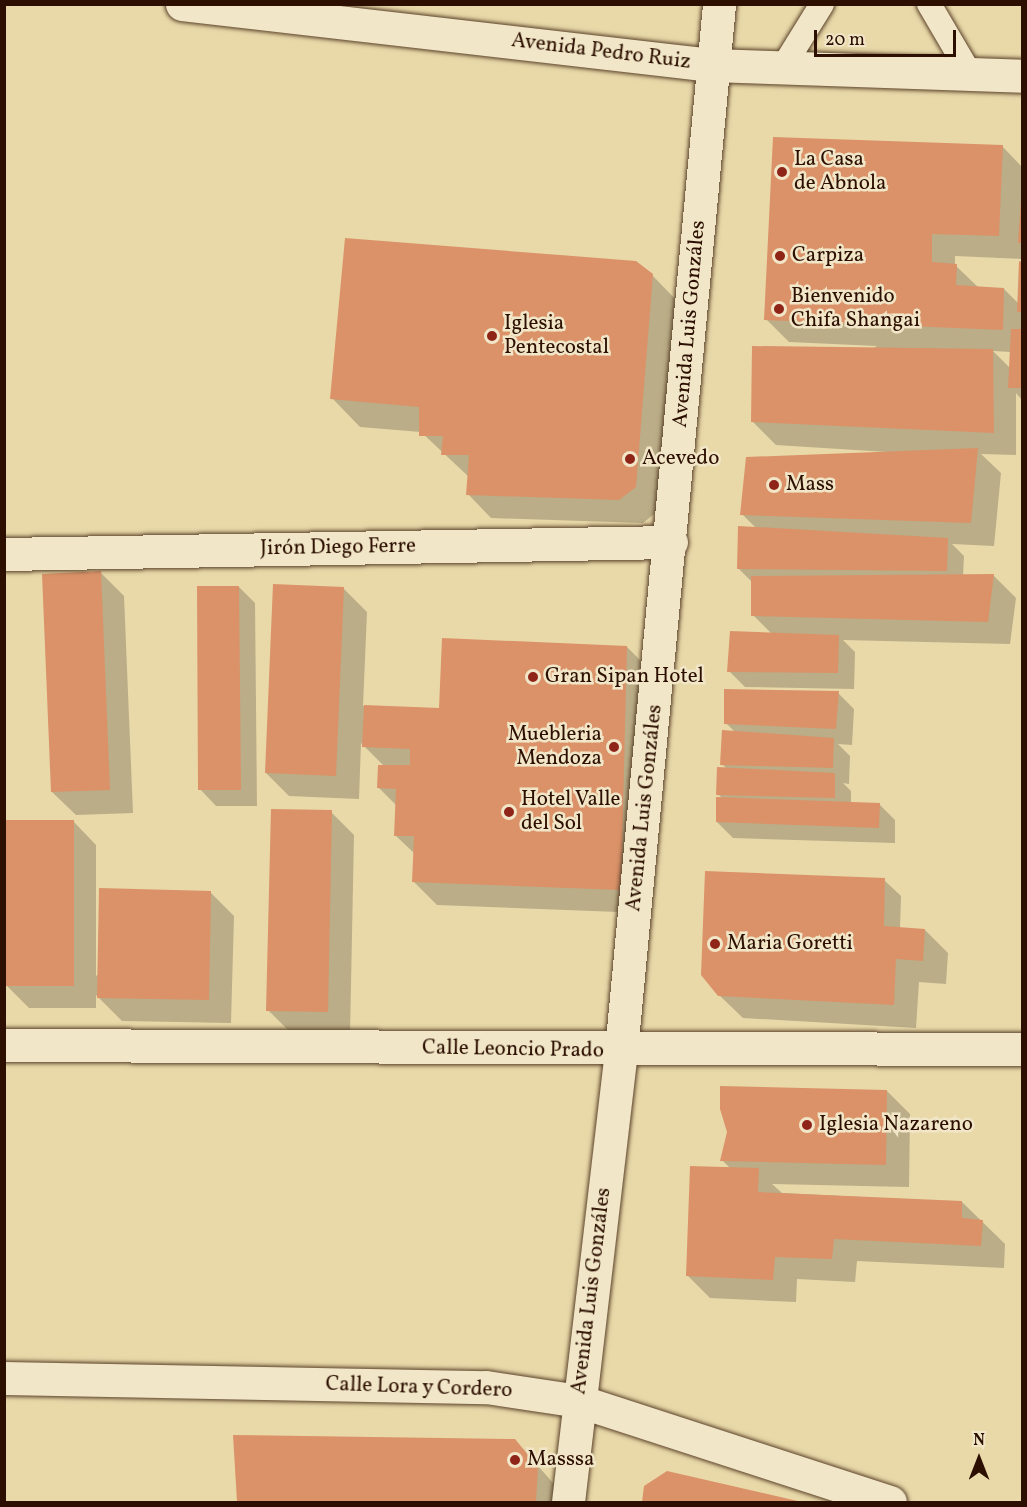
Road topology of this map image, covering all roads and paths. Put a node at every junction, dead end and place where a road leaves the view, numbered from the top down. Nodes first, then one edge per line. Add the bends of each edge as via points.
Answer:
1 (182, 4) edge
2 (719, 4) edge
3 (822, 4) edge
4 (929, 4) edge
5 (237, 8) edge
6 (712, 65) junction
7 (783, 68) junction
8 (970, 74) junction
9 (1023, 76) edge
10 (671, 542) junction
11 (4, 554) edge
12 (4, 1044) edge
13 (1023, 1049) edge
14 (621, 1051) junction
15 (4, 1378) edge
16 (579, 1401) junction
17 (568, 1503) edge
18 (890, 1503) edge

1 - 5 street, Avenida Pedro Ruiz
2 - 6 street, Avenida Luis Gonzáles
3 - 7 lane
4 - 8 lane
5 - 6 street, Avenida Pedro Ruiz
6 - 7 street, Avenida Pedro Ruiz
6 - 10 street, Avenida Luis Gonzáles
7 - 8 street, Avenida Pedro Ruiz
8 - 9 street, Avenida Pedro Ruiz
10 - 11 street, Jirón Diego Ferre
10 - 14 street, Avenida Luis Gonzáles
12 - 14 street, Calle Leoncio Prado
13 - 14 street, Calle Leoncio Prado
14 - 16 street, Avenida Luis Gonzáles
15 - 16 street, Calle Lora y Cordero via 486,1387
16 - 17 street, Avenida Luis Gonzáles
16 - 18 street, Calle Lora y Cordero

